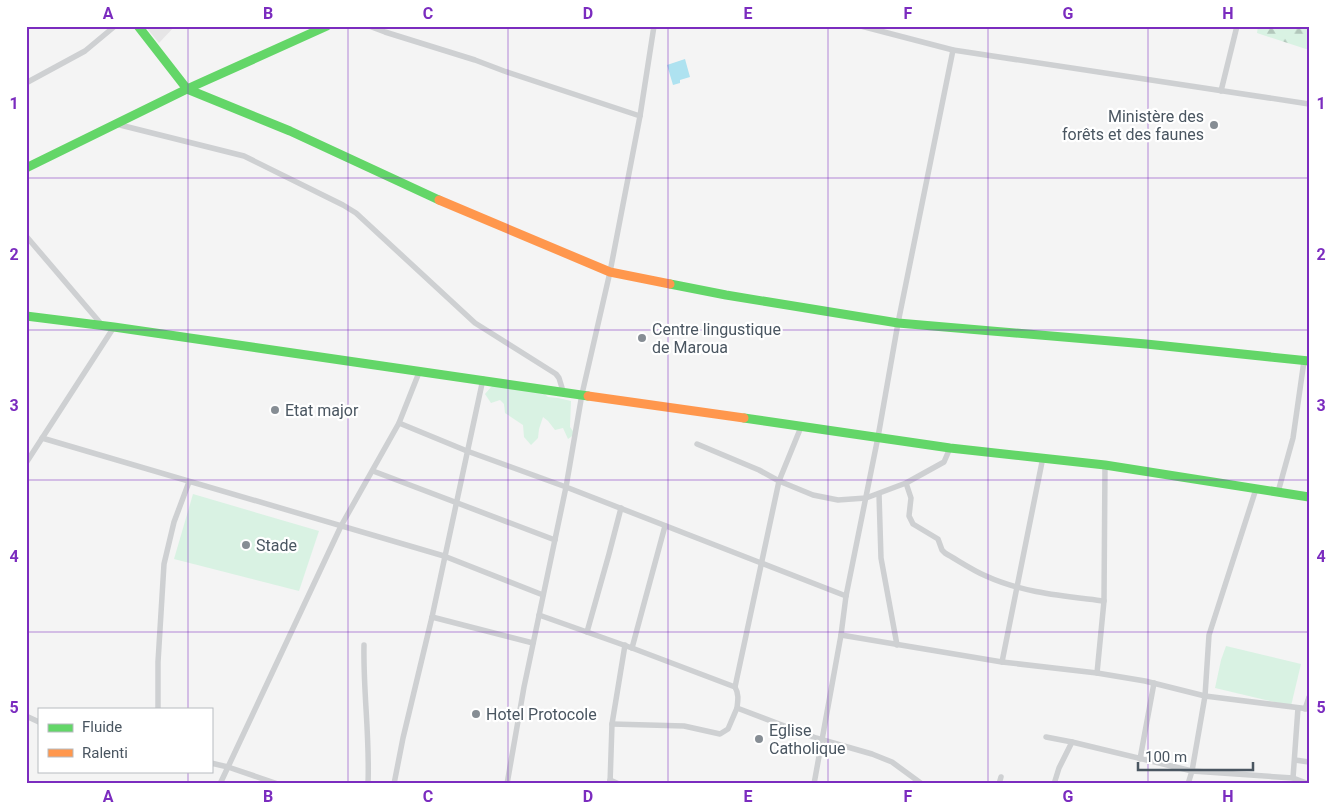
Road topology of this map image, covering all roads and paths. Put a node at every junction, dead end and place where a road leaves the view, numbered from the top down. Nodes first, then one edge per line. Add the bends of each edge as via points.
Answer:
1 (115, 26) edge
2 (138, 26) edge
3 (327, 26) edge
4 (369, 26) edge
5 (654, 26) edge
6 (861, 26) edge
7 (1237, 26) edge
8 (953, 50) junction
9 (26, 83) edge
10 (187, 88) junction
11 (1221, 91) junction
12 (1309, 104) edge
13 (640, 116) junction
14 (116, 124) junction
15 (26, 168) edge
16 (26, 236) edge
17 (610, 272) junction
18 (26, 316) edge
19 (898, 323) junction
20 (102, 325) junction
21 (114, 327) junction
22 (1306, 361) edge
23 (420, 370) junction
24 (483, 379) junction
25 (563, 391) junction
26 (582, 394) junction
27 (399, 424) junction
28 (801, 427) junction
29 (878, 437) junction
30 (42, 438) junction
31 (697, 444) dead end
32 (950, 448) junction
33 (467, 451) junction
34 (1044, 457) junction
35 (26, 463) edge
36 (1105, 465) junction
37 (373, 471) junction
38 (779, 481) junction
39 (189, 482) junction
40 (906, 483) junction
41 (566, 486) junction
42 (1256, 489) junction
43 (1278, 492) junction
44 (879, 494) junction
45 (1309, 497) edge
46 (866, 498) junction
47 (457, 502) junction
48 (621, 508) junction
49 (341, 526) junction
50 (666, 526) junction
51 (555, 540) junction
52 (444, 556) junction
53 (761, 563) junction
54 (1018, 587) junction
55 (543, 595) junction
56 (846, 596) junction
57 (1104, 601) junction
58 (539, 615) junction
59 (432, 617) junction
60 (586, 632) junction
61 (841, 636) junction
62 (533, 643) junction
63 (364, 645) dead end
64 (898, 645) junction
65 (625, 646) junction
66 (632, 648) junction
67 (1002, 662) junction
68 (1097, 673) junction
69 (1154, 683) junction
70 (736, 687) junction
71 (1205, 696) junction
72 (1309, 697) edge
73 (158, 708) edge
74 (737, 708) junction
75 (1304, 709) edge
76 (26, 716) edge
77 (38, 722) edge
78 (612, 724) junction
79 (1046, 737) dead end
80 (822, 739) junction
81 (1072, 742) junction
82 (1140, 759) junction
83 (1294, 760) junction
84 (1309, 762) edge
85 (212, 763) edge
86 (228, 767) junction
87 (1192, 772) junction
88 (1293, 778) junction
89 (1284, 780) edge
90 (610, 782) edge
91 (220, 784) edge
92 (278, 784) edge
93 (368, 784) edge
94 (394, 784) edge
95 (507, 784) edge
96 (619, 784) edge
97 (814, 784) edge
98 (922, 784) edge
99 (1054, 784) edge
100 (1188, 784) edge
101 (1309, 784) edge

1 - 9 street via 85,51
2 - 10 street
3 - 10 street
4 - 13 street
5 - 13 street
6 - 8 street
7 - 11 street
8 - 11 street
8 - 19 street
10 - 14 street
10 - 17 street via 454,207
11 - 12 street
13 - 17 street
14 - 15 street
14 - 25 street via 244,156 343,205 356,213 475,323 556,374
16 - 20 street
17 - 19 street
17 - 26 street
18 - 20 street
19 - 22 street
19 - 29 street
20 - 21 street
21 - 23 street
21 - 30 street
22 - 43 street via 1293,438
23 - 24 street
23 - 27 street
24 - 25 street
24 - 33 street
25 - 26 street
26 - 28 street
26 - 41 street
27 - 33 street
27 - 37 street
28 - 29 street
28 - 38 street
29 - 32 street
29 - 46 street
30 - 35 street
30 - 39 street
31 - 38 street
32 - 34 street
32 - 40 street via 944,462
33 - 41 street
33 - 47 street
34 - 36 street
34 - 54 street
36 - 42 street
36 - 57 street
37 - 47 street
37 - 49 street
38 - 46 street via 813,495 838,500
38 - 53 street
39 - 49 street
39 - 73 street via 174,522 164,564
40 - 44 street
40 - 54 street via 911,498 909,516 913,524 936,537 946,553 984,576
41 - 48 street
41 - 51 street
42 - 43 street
42 - 71 street via 1209,635
43 - 45 street
44 - 46 street
44 - 64 street via 881,558
46 - 56 street
47 - 51 street
47 - 52 street
48 - 50 street
48 - 60 street
49 - 52 street
49 - 86 street
50 - 53 street
50 - 66 street
51 - 55 street
52 - 55 street
52 - 59 street
53 - 56 street
53 - 70 street
54 - 57 street
54 - 67 street
55 - 58 street
56 - 61 street
57 - 68 street
58 - 60 street
58 - 62 street
59 - 62 street
59 - 94 street
60 - 65 street
61 - 64 street
61 - 80 street
62 - 95 street
63 - 93 street
64 - 67 street
65 - 66 street
65 - 78 street
66 - 70 street
67 - 68 street
68 - 69 street
69 - 71 street
69 - 82 street
70 - 74 street
71 - 75 street
71 - 87 street
72 - 75 street
74 - 78 street via 728,729 720,734 684,726
74 - 80 street
75 - 83 street
76 - 77 street
78 - 90 street
79 - 81 street
80 - 97 street
80 - 98 street via 892,762
81 - 82 street
81 - 99 street
82 - 87 street
83 - 84 street
83 - 88 street
85 - 86 street
86 - 91 street
86 - 92 street
87 - 89 street
87 - 100 street
88 - 89 street
88 - 101 street
90 - 96 street

